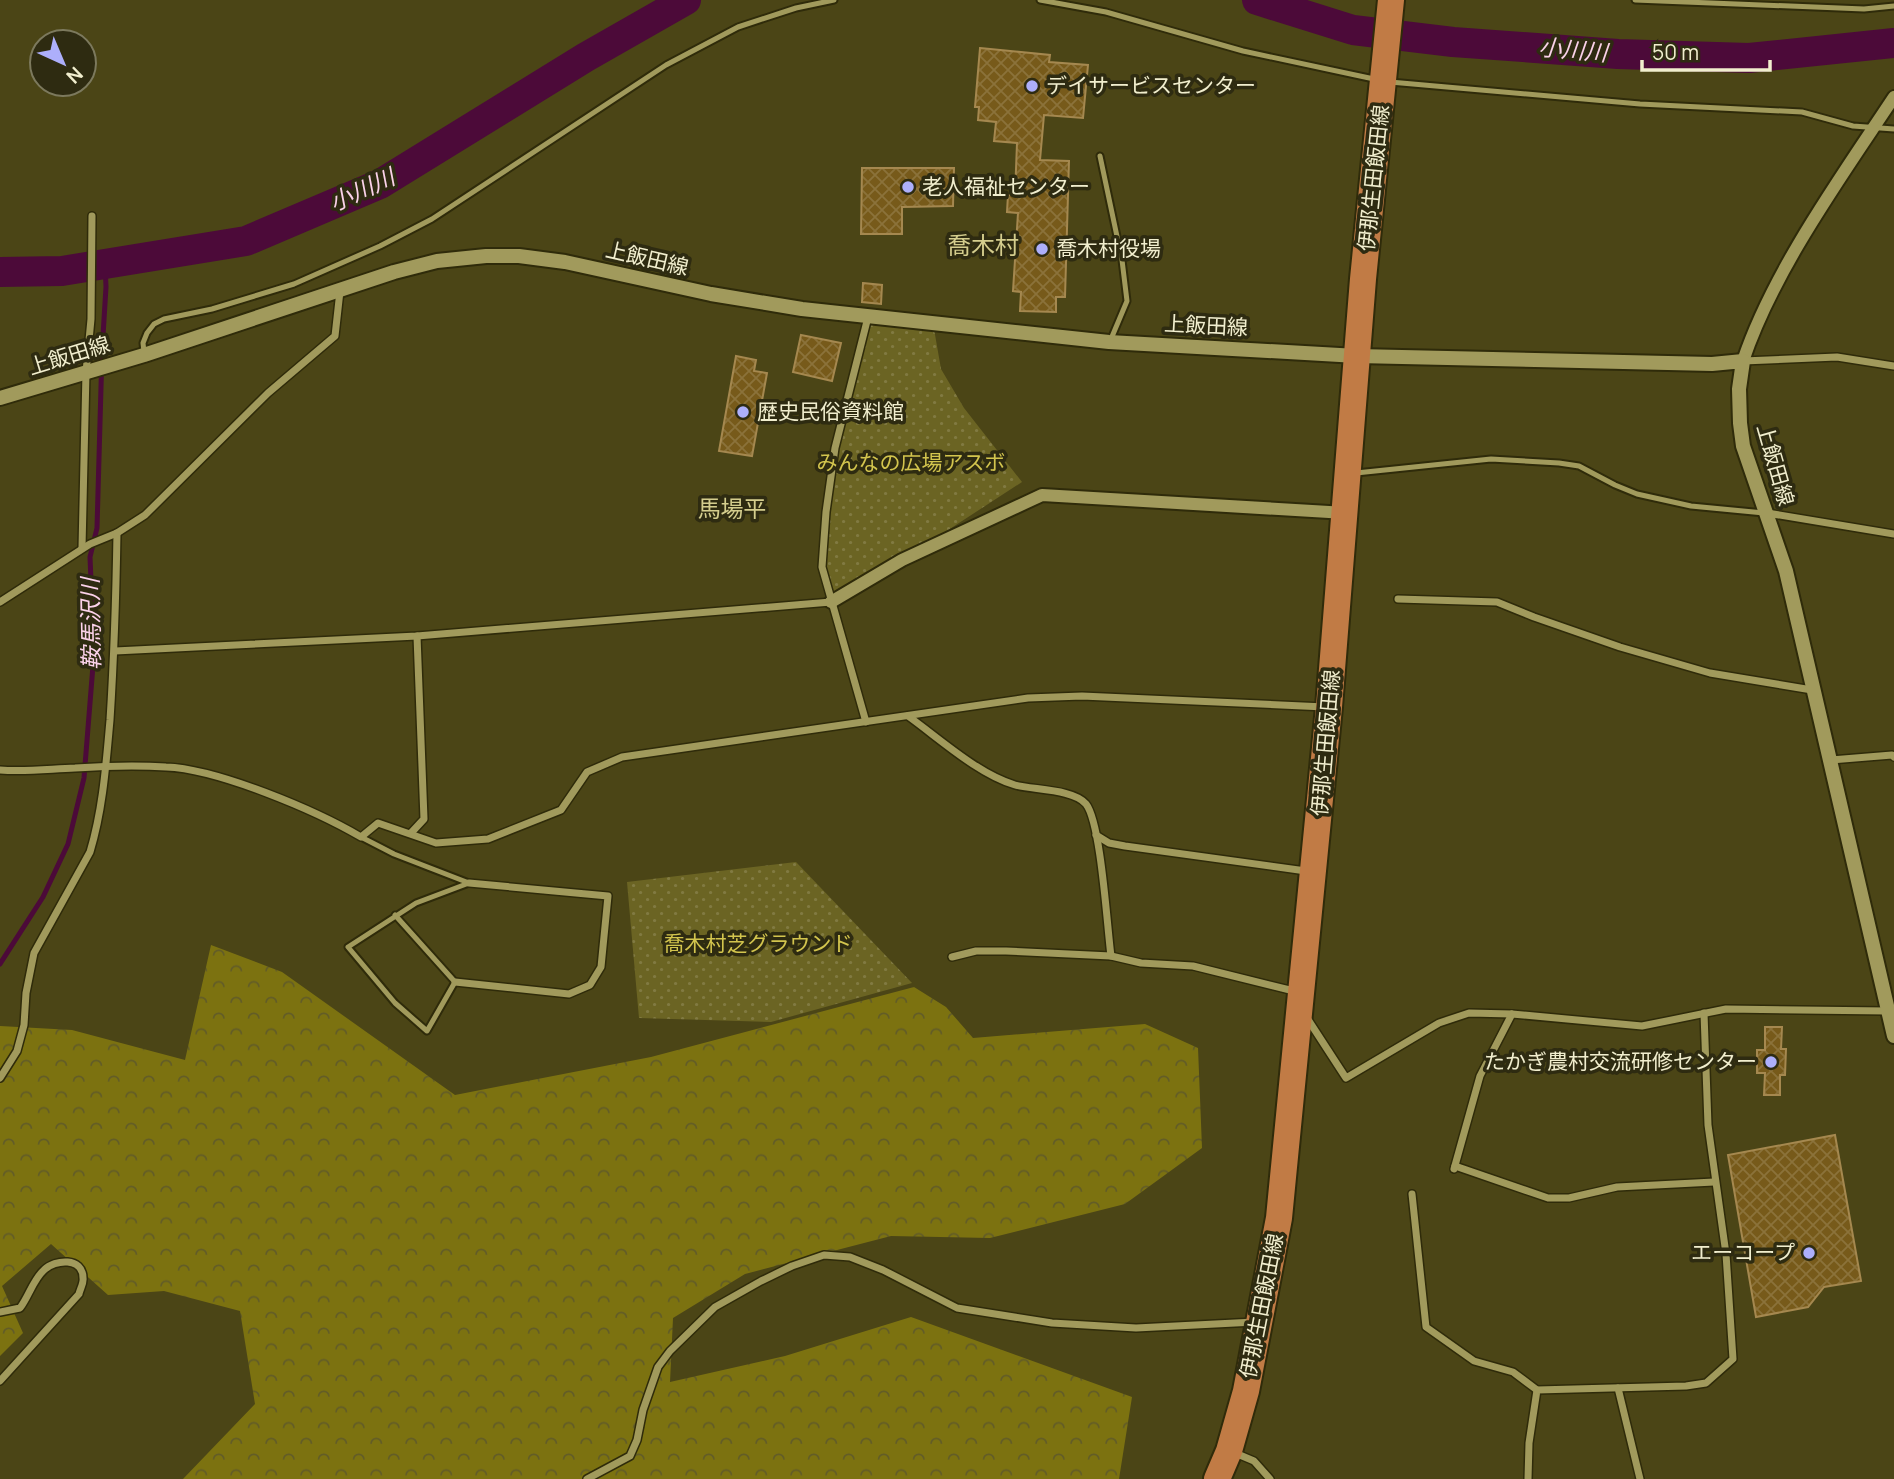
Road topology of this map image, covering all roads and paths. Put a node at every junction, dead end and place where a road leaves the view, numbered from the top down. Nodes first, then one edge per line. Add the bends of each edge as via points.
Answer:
1 (834, 0) edge
2 (1040, 0) edge
3 (1391, 0) edge
4 (1634, 0) edge
5 (1894, 6) edge
6 (1384, 78) junction
7 (1894, 97) edge
8 (1875, 126) junction
9 (1894, 129) edge
10 (1100, 156) dead end
11 (92, 216) dead end
12 (340, 291) junction
13 (869, 315) junction
14 (1109, 342) junction
15 (144, 355) junction
16 (1357, 356) junction
17 (1743, 361) junction
18 (1894, 366) edge
19 (89, 371) junction
20 (0, 398) edge
21 (1349, 474) junction
22 (1346, 513) junction
23 (1767, 513) junction
24 (117, 533) junction
25 (1894, 534) edge
26 (82, 548) junction
27 (1398, 599) dead end
28 (0, 602) edge
29 (831, 602) junction
30 (417, 636) junction
31 (115, 651) junction
32 (1813, 690) junction
33 (1329, 707) junction
34 (907, 715) junction
35 (866, 722) junction
36 (1894, 757) edge
37 (1831, 760) junction
38 (102, 767) junction
39 (0, 770) edge
40 (411, 833) junction
41 (1096, 835) junction
42 (361, 837) junction
43 (1314, 873) junction
44 (469, 883) junction
45 (395, 915) junction
46 (1111, 956) junction
47 (952, 957) dead end
48 (455, 982) junction
49 (1300, 993) junction
50 (1888, 1012) junction
51 (1704, 1013) junction
52 (1512, 1014) junction
53 (1894, 1035) edge
54 (0, 1078) edge
55 (1714, 1182) junction
56 (1412, 1194) dead end
57 (0, 1312) edge
58 (1260, 1322) junction
59 (0, 1381) edge
60 (1618, 1388) junction
61 (1537, 1390) junction
62 (1229, 1451) junction
63 (587, 1479) edge
64 (1217, 1479) edge
65 (1270, 1479) edge
66 (1528, 1479) edge
67 (1640, 1479) edge

1 - 15 lane via 738,27 666,65 432,219 380,246 294,284 154,324 143,343
2 - 6 lane via 1106,12 1243,51
3 - 6 main road, 伊那生田飯田線
4 - 5 lane via 1864,9
6 - 8 lane via 1640,104 1802,112 1853,126
6 - 16 main road, 伊那生田飯田線
7 - 8 street
8 - 9 lane
8 - 17 street via 1780,278
10 - 14 lane via 1126,301
11 - 19 street
12 - 13 main road, 上飯田線 via 437,261 519,257 565,262 711,295
12 - 15 main road, 上飯田線
12 - 24 street via 335,336 268,393 145,515
13 - 14 main road, 上飯田線
13 - 29 street via 835,448 826,512 822,567
14 - 16 main road, 上飯田線
15 - 19 main road, 上飯田線
16 - 17 main road, 上飯田線
16 - 21 main road, 伊那生田飯田線
17 - 18 street via 1837,356
17 - 23 main road, 上飯田線 via 1741,435
19 - 20 main road, 上飯田線
19 - 26 street
21 - 22 main road, 伊那生田飯田線
21 - 23 lane via 1491,459 1559,463 1579,466 1637,494 1691,506
22 - 29 street via 1042,495 902,559
22 - 33 main road, 伊那生田飯田線
23 - 25 street
23 - 32 main road, 上飯田線 via 1786,571
24 - 26 street
24 - 31 street
26 - 28 street
27 - 32 street via 1497,601 1620,647 1710,673
29 - 30 street
29 - 35 street
30 - 31 street
30 - 40 street via 424,818
31 - 38 street
32 - 37 main road, 上飯田線
33 - 34 street via 1082,696 1028,698
33 - 43 main road, 伊那生田飯田線
34 - 35 street
34 - 41 street via 995,778 1076,795 1087,804
35 - 40 street via 622,757 587,772 561,810 488,839 436,844
36 - 37 street
37 - 50 main road, 上飯田線
38 - 39 street
38 - 42 street via 188,768 254,790
38 - 54 street via 90,852 34,953 16,1051
40 - 42 street via 378,824
41 - 43 street via 1125,846
41 - 46 street
42 - 44 lane
43 - 49 main road, 伊那生田飯田線
44 - 45 lane
44 - 48 street via 608,896 601,967 590,985 569,994
45 - 48 lane
45 - 48 lane via 348,947 395,1003 428,1031
46 - 47 street via 976,951
46 - 49 street via 1193,966
49 - 52 street via 1308,1021 1346,1078 1455,1016
49 - 58 main road, 伊那生田飯田線 via 1279,1218
50 - 51 street via 1726,1009
50 - 53 main road, 上飯田線
51 - 52 street via 1642,1026
51 - 55 street
52 - 55 street via 1480,1076 1454,1168 1548,1198 1617,1187
55 - 60 street via 1726,1254 1733,1359 1706,1382
56 - 61 street via 1426,1327 1474,1361 1513,1373
57 - 59 street via 20,1308 34,1282 52,1264 62,1260 82,1270 79,1294
58 - 62 main road, 伊那生田飯田線
58 - 63 street via 1136,1328 1052,1323 957,1308 872,1265 824,1255 792,1266 715,1307 657,1367 630,1456
60 - 61 street
60 - 67 street
61 - 66 street
62 - 64 main road, 伊那生田飯田線
62 - 65 street via 1254,1461

